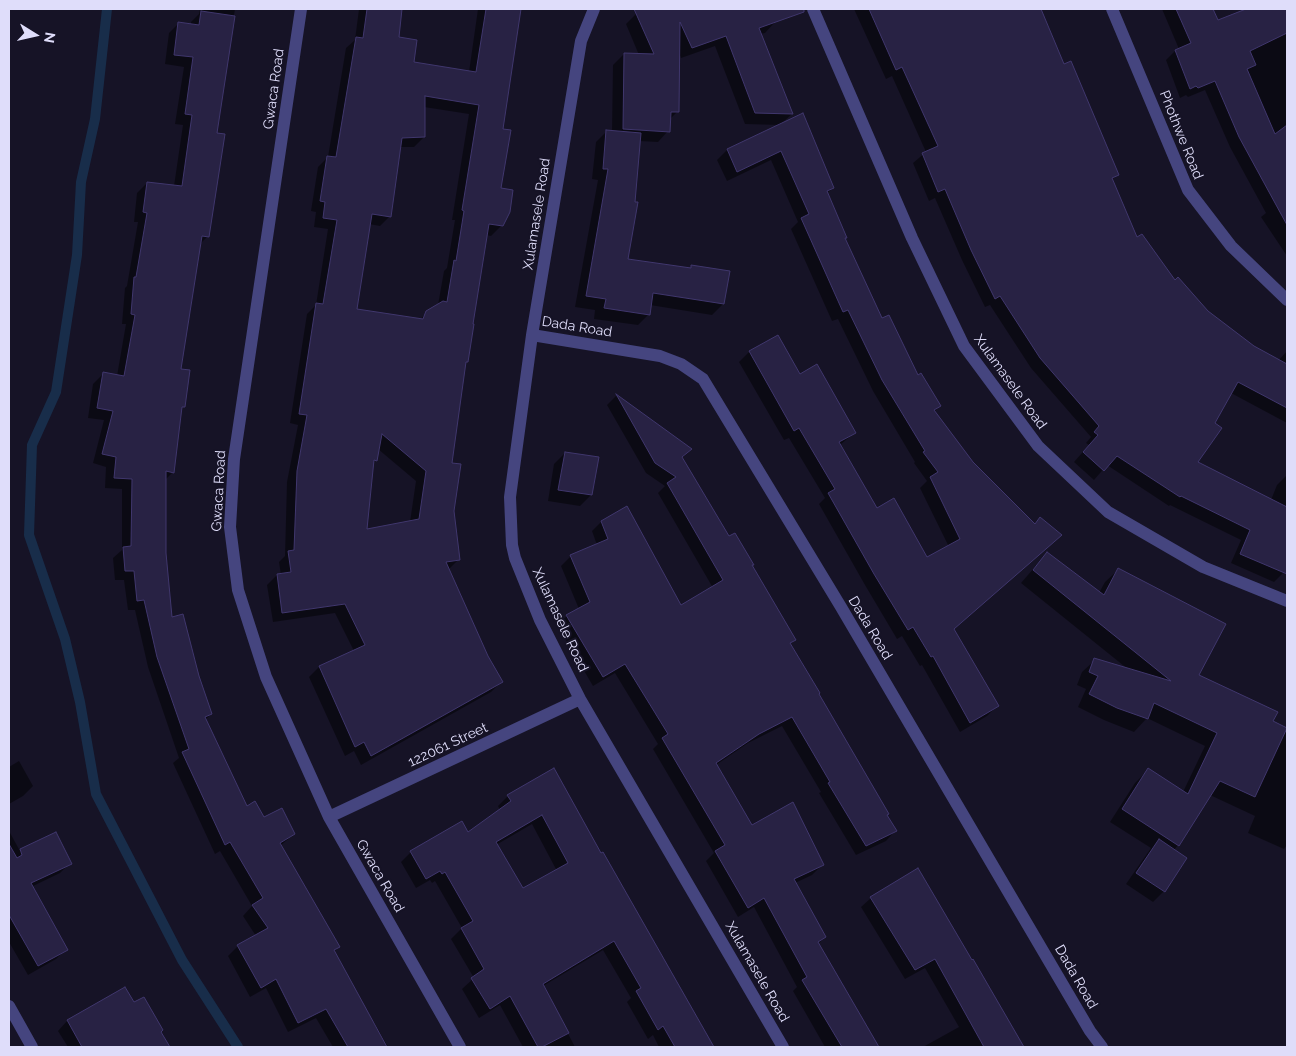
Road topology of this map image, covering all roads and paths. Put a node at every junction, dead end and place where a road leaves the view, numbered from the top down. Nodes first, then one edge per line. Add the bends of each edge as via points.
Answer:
1 (301, 9) edge
2 (594, 9) edge
3 (813, 9) edge
4 (1112, 9) edge
5 (1287, 300) edge
6 (532, 335) junction
7 (1287, 601) edge
8 (580, 699) junction
9 (329, 817) junction
10 (9, 1006) edge
11 (32, 1047) edge
12 (460, 1047) edge
13 (783, 1047) edge
14 (1102, 1047) edge

1 - 9 street, Gwaca Road via 234,459 230,528 238,590 266,678
2 - 6 street, Xulamasele Road via 581,41
3 - 7 street, Xulamasele Road via 912,238 964,346 1038,446 1108,512 1203,567
4 - 5 street, Phothwe Road via 1188,190 1231,246
6 - 8 street, Xulamasele Road via 510,497 512,545 540,620
6 - 14 street, Dada Road via 660,356 681,364 703,379
8 - 9 street, 122061 Street
8 - 13 street, Xulamasele Road
9 - 12 street, Gwaca Road
10 - 11 street

